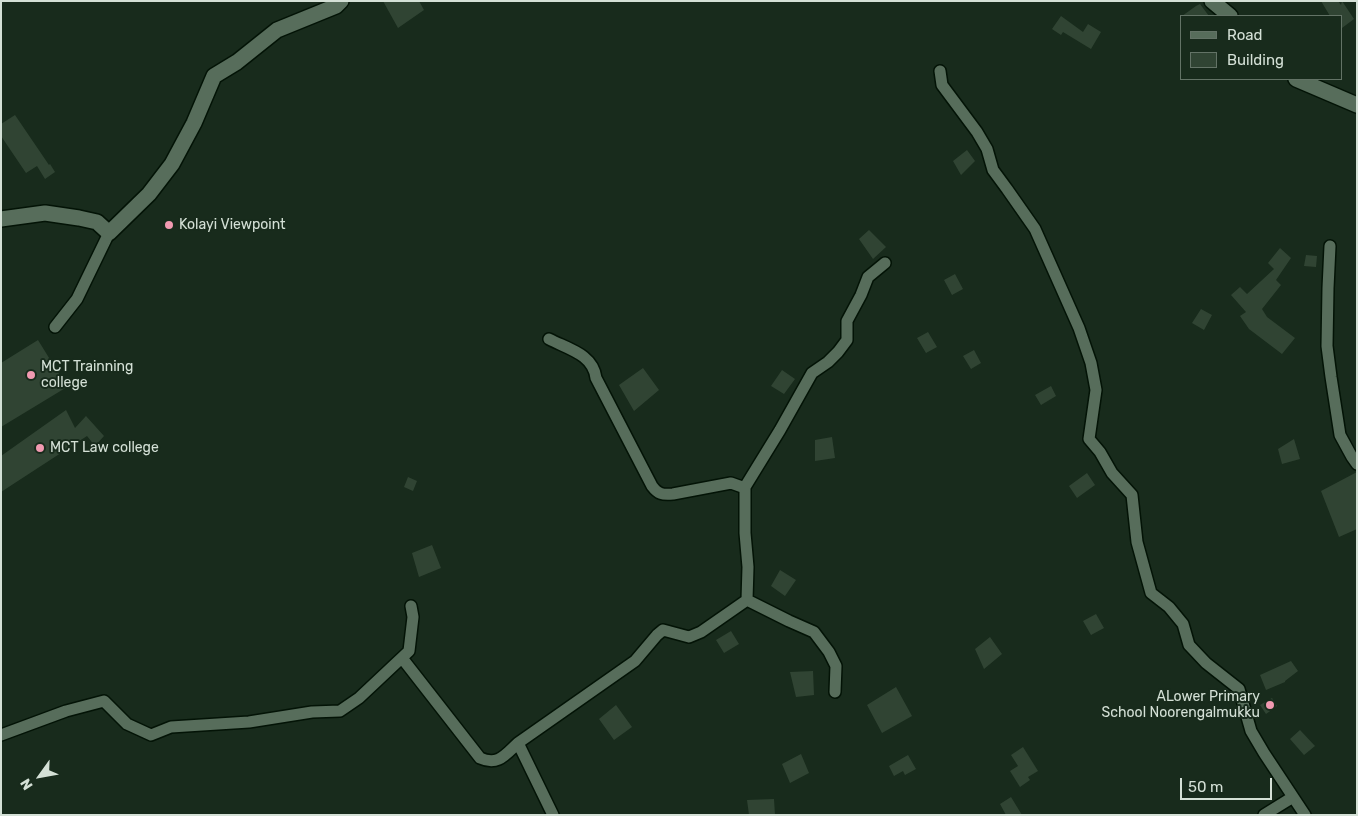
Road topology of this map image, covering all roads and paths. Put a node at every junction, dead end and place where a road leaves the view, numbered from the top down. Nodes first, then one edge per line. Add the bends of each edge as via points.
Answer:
1 (341, 1) edge
2 (1212, 1) edge
3 (1229, 15) edge
4 (940, 71) dead end
5 (1298, 80) edge
6 (1357, 105) edge
7 (1, 219) edge
8 (108, 233) junction
9 (1330, 246) dead end
10 (885, 263) dead end
11 (56, 327) dead end
12 (549, 339) dead end
13 (1357, 464) edge
14 (745, 488) junction
15 (747, 600) junction
16 (411, 606) dead end
17 (402, 658) junction
18 (835, 692) dead end
19 (1, 735) edge
20 (518, 743) junction
21 (1293, 797) junction
22 (554, 815) edge
23 (1264, 815) edge
24 (1305, 815) edge

1 - 8 street via 277,30 214,76 172,164 149,194
2 - 3 street
4 - 21 street via 942,85 976,132 993,170 1035,229 1079,328 1096,390 1089,439 1132,495 1137,542 1151,593 1183,624 1189,646 1239,689 1251,731
5 - 6 street
7 - 8 street via 46,213 97,222
8 - 11 street via 77,299
9 - 13 street via 1327,346 1340,435
10 - 14 street via 868,277 847,321 847,340 828,362 812,373
12 - 14 street via 590,362 658,493 673,494 731,483
14 - 15 street
15 - 18 street via 814,632 836,666
15 - 20 street via 689,637 664,630 635,661
16 - 17 street via 413,618 408,651
17 - 19 street via 360,698 340,711 171,727 150,735 127,724 104,701
17 - 20 street via 480,758 495,761
20 - 22 street
21 - 23 street
21 - 24 street

